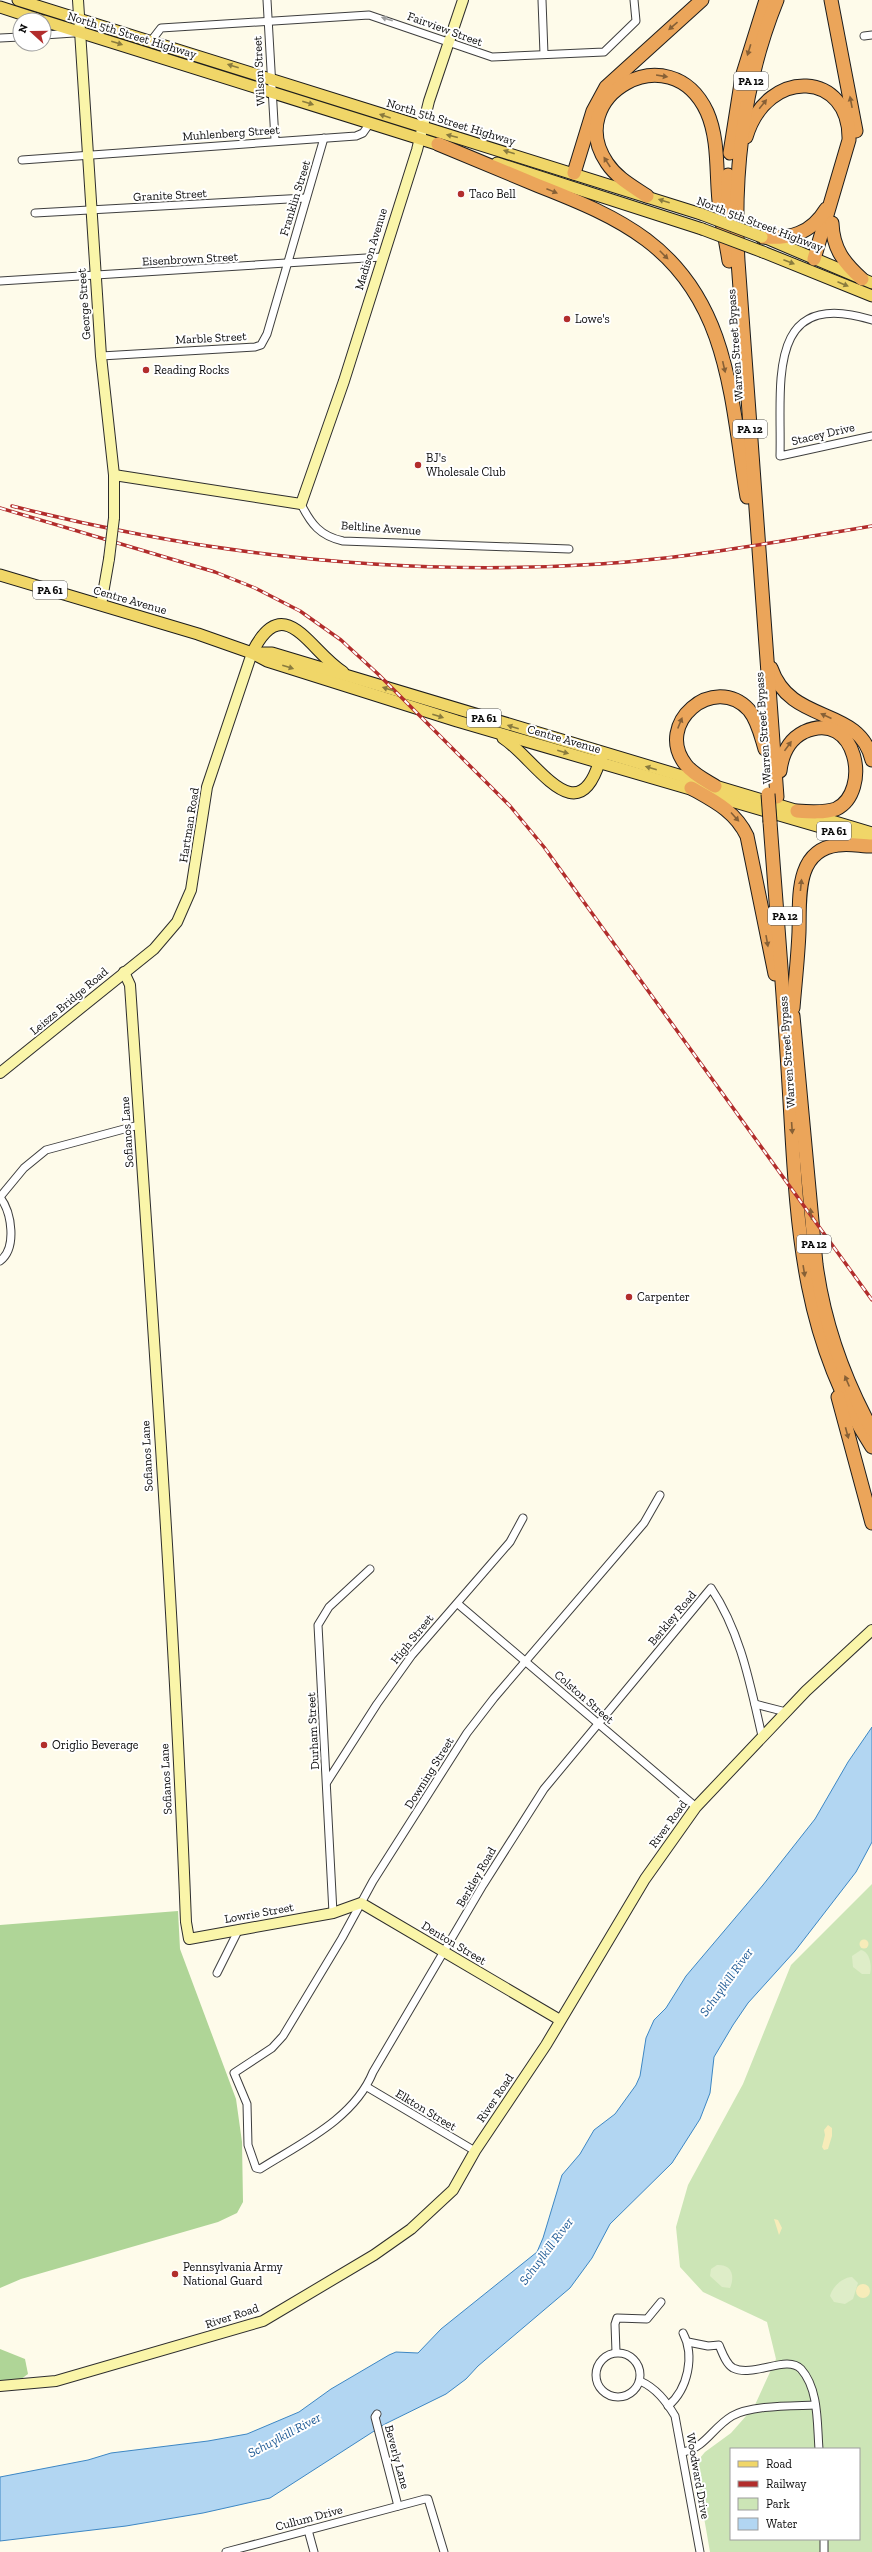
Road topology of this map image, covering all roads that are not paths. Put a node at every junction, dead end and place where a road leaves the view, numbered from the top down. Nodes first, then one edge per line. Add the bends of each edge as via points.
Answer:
1 (18, 0) edge
2 (78, 0) edge
3 (267, 0) edge
4 (463, 0) edge
5 (542, 0) edge
6 (634, 0) edge
7 (702, 0) edge
8 (766, 0) edge
9 (777, 0) edge
10 (831, 0) edge
11 (0, 7) edge
12 (15, 12) edge
13 (79, 19) junction
14 (268, 21) junction
15 (52, 23) edge
16 (80, 32) junction
17 (52, 34) edge
18 (872, 35) edge
19 (864, 36) dead end
20 (12, 37) edge
21 (0, 38) edge
22 (151, 41) junction
23 (449, 43) junction
24 (544, 54) junction
25 (270, 79) junction
26 (270, 92) junction
27 (370, 123) junction
28 (421, 133) junction
29 (324, 138) junction
30 (275, 140) junction
31 (438, 144) junction
32 (88, 155) junction
33 (22, 160) dead end
34 (738, 165) junction
35 (574, 173) junction
36 (576, 188) junction
37 (647, 196) junction
38 (306, 198) junction
39 (830, 203) junction
40 (92, 210) junction
41 (35, 213) dead end
42 (832, 223) junction
43 (762, 237) junction
44 (382, 257) junction
45 (729, 261) junction
46 (286, 264) junction
47 (816, 264) junction
48 (96, 275) junction
49 (0, 281) edge
50 (867, 281) edge
51 (872, 296) edge
52 (872, 320) edge
53 (101, 356) junction
54 (872, 436) edge
55 (114, 475) junction
56 (747, 497) junction
57 (301, 504) junction
58 (569, 549) dead end
59 (0, 575) edge
60 (100, 605) junction
61 (252, 653) junction
62 (767, 657) junction
63 (358, 679) junction
64 (492, 732) junction
65 (765, 749) junction
66 (600, 758) junction
67 (872, 760) edge
68 (715, 786) junction
69 (691, 788) junction
70 (772, 796) junction
71 (797, 811) junction
72 (872, 833) edge
73 (872, 842) edge
74 (872, 846) edge
75 (154, 949) joint
76 (124, 972) junction
77 (788, 1006) junction
78 (793, 1063) junction
79 (0, 1074) edge
80 (139, 1125) junction
81 (0, 1197) edge
82 (0, 1261) edge
83 (826, 1355) junction
84 (868, 1421) edge
85 (872, 1430) edge
86 (872, 1447) edge
87 (872, 1481) edge
88 (660, 1495) dead end
89 (872, 1503) edge
90 (523, 1518) dead end
91 (872, 1523) edge
92 (370, 1569) dead end
93 (458, 1604) junction
94 (872, 1630) edge
95 (526, 1662) junction
96 (754, 1704) junction
97 (786, 1712) junction
98 (597, 1724) junction
99 (762, 1736) junction
100 (327, 1782) junction
101 (696, 1807) junction
102 (361, 1903) junction
103 (332, 1913) junction
104 (239, 1929) junction
105 (189, 1939) joint
106 (444, 1953) junction
107 (216, 1973) dead end
108 (560, 2020) junction
109 (367, 2087) junction
110 (475, 2151) junction
111 (260, 2169) joint
112 (661, 2302) dead end
113 (683, 2333) dead end
114 (688, 2342) junction
115 (616, 2352) junction
116 (640, 2381) junction
117 (0, 2386) edge
118 (815, 2405) junction
119 (668, 2406) junction
120 (376, 2414) dead end
121 (819, 2448) edge
122 (682, 2452) junction
123 (398, 2506) junction
124 (308, 2530) junction
125 (824, 2540) edge
126 (226, 2552) edge
127 (314, 2552) edge
128 (444, 2552) edge
129 (700, 2552) edge
130 (824, 2552) edge

1 - 13 main road, North 5th Street Highway
2 - 13 street, George Street
3 - 14 street, Wilson Street
4 - 23 street, Madison Avenue
5 - 24 street
6 - 24 street, Fairview Street via 636,21 604,52
7 -> 35 highway via 606,88 594,111
8 -> 45 highway, Warren Street Bypass / PA 12 via 747,58 733,124 727,199
9 - 34 highway, Warren Street Bypass / PA 12 via 750,84
42 -> 10 highway via 854,154 856,134
11 - 12 main road
13 - 16 street, George Street
13 - 22 main road, North 5th Street Highway
14 - 22 street, Fairview Street via 161,28
23 -> 14 street, Fairview Street via 374,15
14 - 25 street, Wilson Street
15 - 16 main road, North 5th Street Highway
16 - 17 street
16 -> 26 main road, North 5th Street Highway
16 - 32 street, George Street
18 - 19 street
20 - 21 street
25 -> 22 main road, North 5th Street Highway
23 - 24 street, Fairview Street via 492,57
23 - 28 street, Madison Avenue
25 - 26 street, Wilson Street
28 -> 25 main road, North 5th Street Highway
26 -> 27 main road, North 5th Street Highway
26 - 30 street, Wilson Street
27 - 28 main road, North 5th Street Highway
27 - 29 street, Muhlenberg Street via 360,135
28 - 31 main road, North 5th Street Highway
35 -> 28 main road, North 5th Street Highway
28 - 44 street, Madison Avenue
29 - 30 street, Muhlenberg Street
29 - 38 street, Franklin Street
30 - 32 street, Muhlenberg Street
31 - 36 main road, North 5th Street Highway
31 -> 56 highway via 607,214 648,240 673,264 701,303 720,349
32 - 33 street, Muhlenberg Street
32 - 40 street, George Street
34 -> 39 highway via 750,126 766,101 788,87 802,85 817,88 840,106 848,129 847,146
34 - 62 highway, Warren Street Bypass / PA 12 via 738,261
35 - 36 main road
35 - 37 main road, North 5th Street Highway
36 -> 47 main road, North 5th Street Highway, bridge via 702,229 763,252
43 -> 37 main road, North 5th Street Highway, bridge
37 -> 45 highway via 622,179 608,164 599,145 598,124 608,99 622,84 642,76 663,76 678,80 691,89 702,102 710,120
38 - 40 street, Granite Street
38 - 46 street, Franklin Street
39 - 43 highway via 819,220 804,232 784,238
39 - 47 highway
40 - 41 street, Granite Street
40 - 48 street, George Street
42 - 47 highway
42 - 50 highway via 838,254
43 - 47 main road, North 5th Street Highway
44 - 46 street, Eisenbrown Street
44 - 57 street, Madison Avenue via 344,382
45 - 56 highway, Warren Street Bypass / PA 12
46 - 48 street, Eisenbrown Street
46 - 53 street, Marble Street via 267,334 261,345
47 - 50 main road, North 5th Street Highway
47 -> 51 main road, North 5th Street Highway
48 - 49 street, Eisenbrown Street
48 - 53 street, George Street
52 - 54 street, Stacey Drive via 847,312 829,312 812,317 792,334 782,361 780,456
53 - 55 street, George Street
55 - 57 street
55 - 60 street, George Street, bridge via 114,518
56 - 65 highway, Warren Street Bypass / PA 12
57 - 58 street, Beltline Avenue via 311,523 319,531 343,541
59 - 60 main road, Centre Avenue / PA 61
60 - 61 main road, Centre Avenue / PA 61
61 - 63 main road, Centre Avenue / PA 61 via 272,653
61 - 63 main road via 260,637 269,628 291,627 305,636 333,665
61 -> 64 main road, Centre Avenue / PA 61 via 267,661
61 - 75 street, Hartman Road via 207,787 188,900 177,922
67 -> 62 highway via 865,742 851,728 803,706 786,695 776,680
62 - 70 highway, Warren Street Bypass / PA 12
66 -> 63 main road, Centre Avenue / PA 61
64 -> 66 main road, Centre Avenue / PA 61
64 - 66 main road via 517,748 550,783 563,791 577,791 587,787 593,780
68 -> 65 highway via 687,766 678,751 678,728 683,716 692,706 704,699 717,697 739,702 754,718
65 - 70 highway, Warren Street Bypass / PA 12
68 -> 66 main road, Centre Avenue / PA 61
66 - 69 main road, Centre Avenue / PA 61
68 - 71 main road, Centre Avenue / PA 61
69 - 73 main road, Centre Avenue / PA 61
69 -> 77 highway via 728,810 747,836 770,956
70 -> 71 highway via 783,756 794,739 804,732 819,728 835,730 846,736 857,747 863,762 863,778 857,793 837,809 819,812
70 - 77 highway, Warren Street Bypass / PA 12, bridge
71 - 72 main road, Centre Avenue / PA 61
77 -> 74 highway via 798,956 800,883 806,866 817,853 829,847 842,844
75 - 76 street, Leiszs Bridge Road
76 - 79 street, Leiszs Bridge Road
76 - 80 street, Sofianos Lane via 130,985
77 - 78 highway, Warren Street Bypass / PA 12
78 -> 83 highway, Warren Street Bypass / PA 12 via 802,1253 812,1309
84 -> 78 highway, Warren Street Bypass / PA 12 via 842,1368 822,1300
80 - 81 street via 46,1150 24,1168
80 - 105 street, Sofianos Lane
81 - 82 street via 4,1202 11,1232 10,1246
83 - 86 highway, Warren Street Bypass / PA 12 via 840,1390
83 -> 91 highway
84 - 85 highway, Warren Street Bypass / PA 12
87 - 89 highway via 869,1488
88 - 95 street, Downing Street via 644,1523
90 - 93 street, High Street via 510,1542
92 - 100 street, Durham Street via 329,1607 318,1625
93 - 95 street, Colston Street
93 - 100 street, High Street via 399,1672
94 - 97 street, River Road
95 - 98 street, Colston Street
95 - 102 street, Downing Street via 467,1733
96 - 97 street
96 - 98 street, Berkley Road via 739,1642 726,1610 711,1588
96 - 99 street
97 - 99 street, River Road
98 - 101 street, Colston Street
98 - 106 street, Berkley Road via 557,1771 531,1807
99 - 101 street, River Road
100 - 103 street, Durham Street
101 - 108 street, River Road via 645,1879
102 - 103 street
102 - 106 street, Denton Street
102 - 111 street, Downing Street via 283,2036 272,2048 234,2073 247,2104 251,2160 256,2168
103 - 104 street, Lowrie Street
104 - 105 street, Lowrie Street
104 - 107 street
106 - 108 street, Denton Street
106 - 109 street, Berkley Road via 373,2072
108 - 110 street, River Road
109 - 110 street, Elkton Street
109 - 111 street, Berkley Road via 332,2123
110 - 117 street, River Road via 453,2190 410,2229 374,2255 263,2321 56,2380
112 - 115 street via 647,2319 618,2318 615,2324
113 - 114 street
114 - 118 street via 708,2346 719,2345 726,2361 734,2368 751,2371 781,2364 796,2366 806,2376
114 - 119 street via 689,2365 682,2389
115 - 116 street via 632,2357 638,2364
115 - 116 street via 600,2361 596,2377 598,2386 604,2392 621,2397 636,2389
116 - 119 street, Woodward Drive via 650,2386
118 - 121 street
118 - 122 street via 748,2411 721,2424 695,2449
119 - 122 street, Woodward Drive via 675,2416
120 - 123 street, Beverly Lane
122 - 129 street, Woodward Drive
123 - 124 street, Cullum Drive
123 - 128 street, Cullum Drive via 428,2499
124 - 126 street, Cullum Drive
124 - 127 street
125 - 130 street

